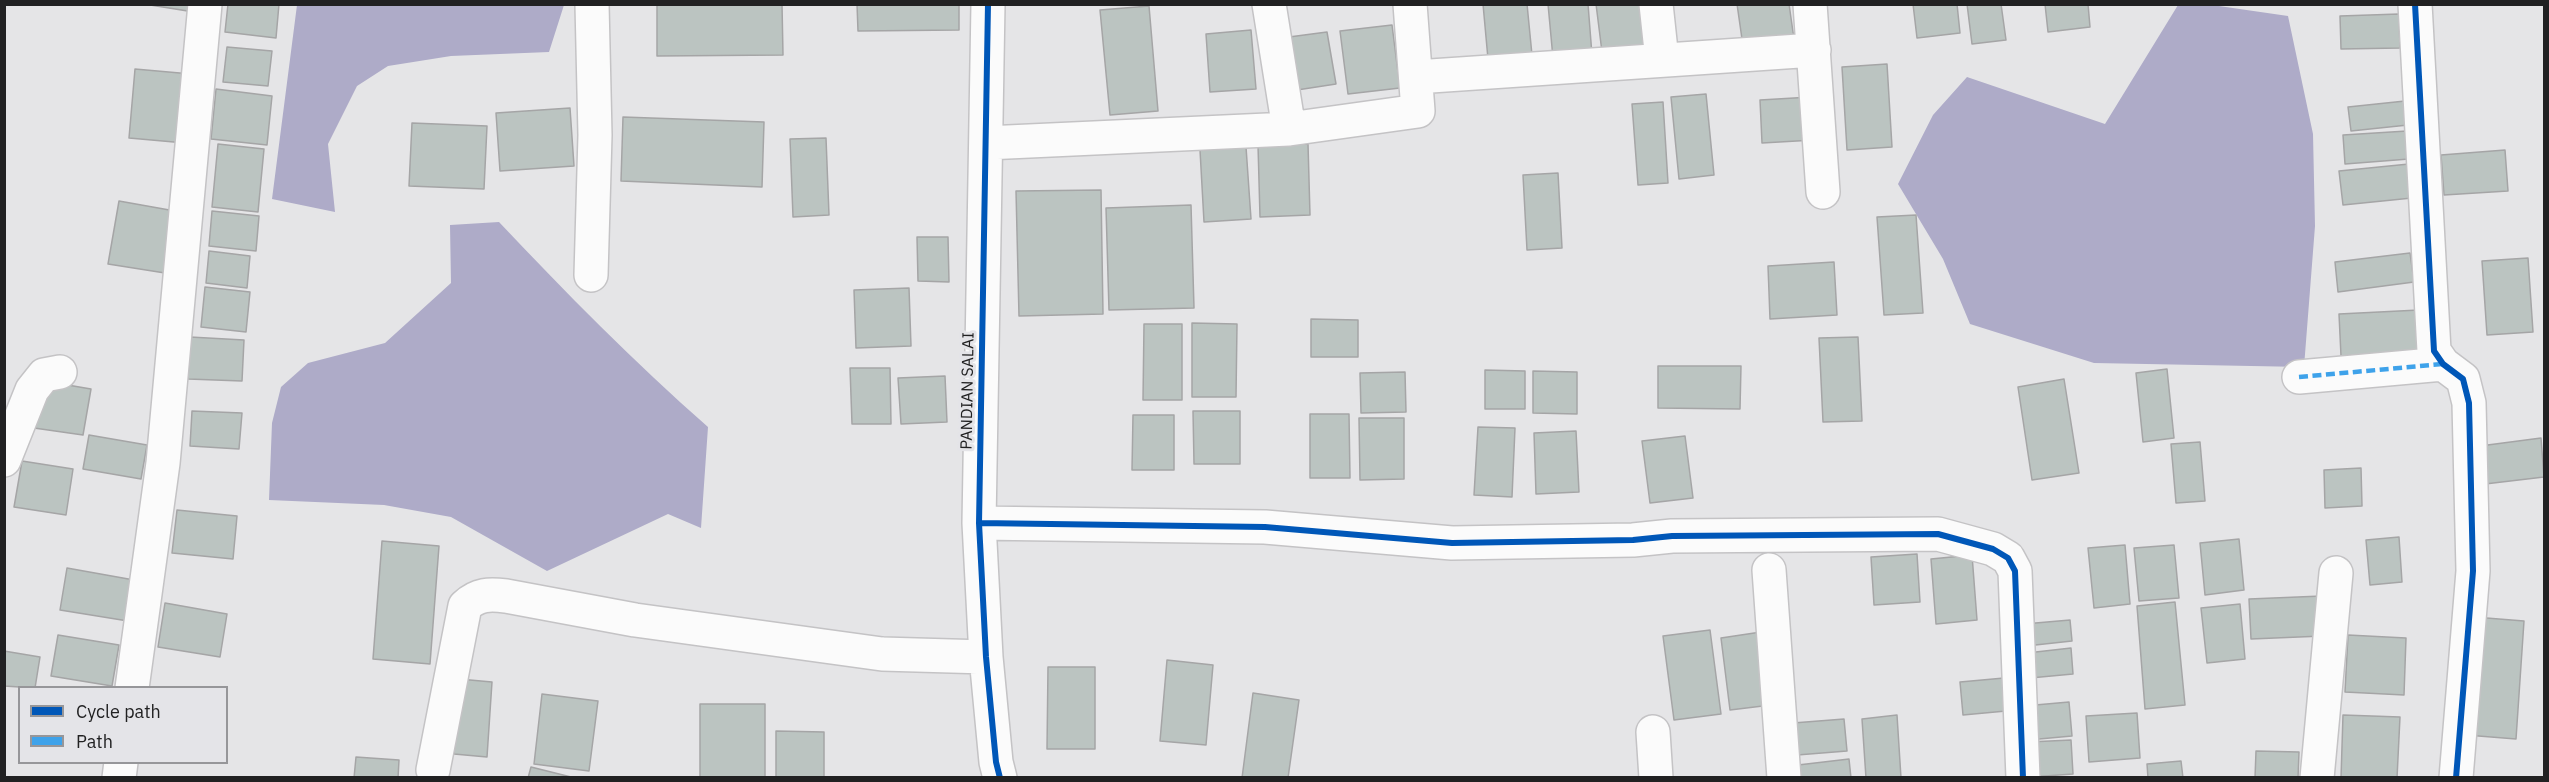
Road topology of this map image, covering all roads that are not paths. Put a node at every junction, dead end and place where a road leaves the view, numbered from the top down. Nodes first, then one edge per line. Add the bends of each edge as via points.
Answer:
1 (205, 4) edge
2 (592, 4) edge
3 (988, 4) edge
4 (1269, 4) edge
5 (1410, 4) edge
6 (1656, 4) edge
7 (1810, 4) edge
8 (2415, 4) edge
9 (1814, 50) junction
10 (1662, 60) junction
11 (1416, 77) junction
12 (1289, 129) junction
13 (986, 143) junction
14 (1823, 192) dead end
15 (591, 274) dead end
16 (2443, 364) junction
17 (60, 372) dead end
18 (2298, 376) dead end
19 (4, 460) edge
20 (980, 523) junction
21 (1769, 570) dead end
22 (2336, 573) dead end
23 (986, 657) junction
24 (132, 686) edge
25 (1653, 732) dead end
26 (433, 771) dead end
27 (1000, 777) edge
28 (1656, 777) edge
29 (1784, 777) edge
30 (2023, 777) edge
31 (2317, 777) edge
32 (2456, 777) edge

1 - 24 street via 163,463
2 - 15 street via 595,135
3 - 13 street, PANDIAN SALAI
4 - 12 street
5 - 11 street
6 - 10 street
7 - 9 street
8 - 16 street via 2431,331 2434,351
9 - 10 street
9 - 14 street
10 - 11 street
11 - 12 street via 1418,111
12 - 13 street
13 - 20 street, PANDIAN SALAI
16 - 18 street
16 - 32 street via 2463,379 2469,403 2474,535
17 - 19 street via 44,375 32,390
20 - 23 street, PANDIAN SALAI
20 - 30 street via 1265,528 1452,543 1938,534 1993,549 2008,558 2015,571
21 - 29 street
22 - 31 street
23 - 26 street via 882,654 635,620 489,594 475,597 465,606
23 - 27 street, PANDIAN SALAI
25 - 28 street

